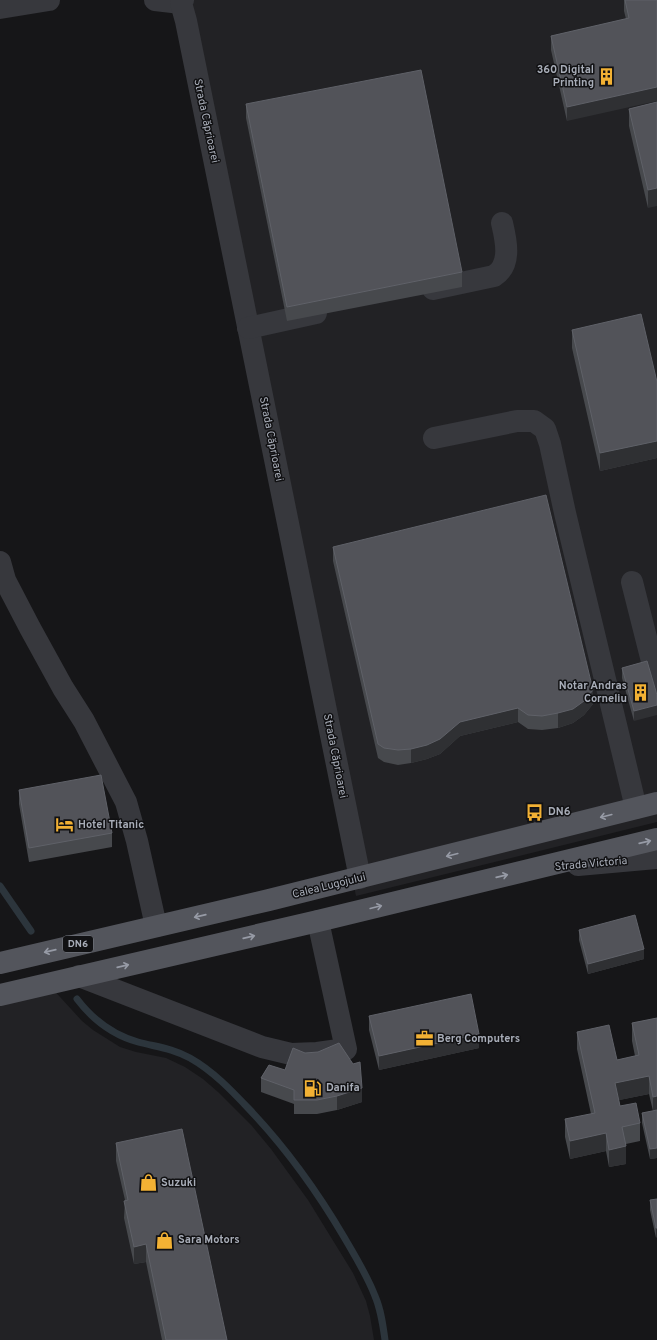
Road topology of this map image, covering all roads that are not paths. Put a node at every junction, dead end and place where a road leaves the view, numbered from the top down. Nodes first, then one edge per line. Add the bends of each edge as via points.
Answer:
1 (49, 0) edge
2 (155, 0) edge
3 (182, 1) edge
4 (0, 8) edge
5 (502, 223) dead end
6 (417, 292) edge
7 (333, 310) edge
8 (248, 328) junction
9 (434, 438) dead end
10 (0, 562) edge
11 (632, 582) dead end
12 (657, 681) edge
13 (657, 803) edge
14 (636, 808) junction
15 (657, 839) edge
16 (657, 858) edge
17 (525, 871) junction
18 (360, 878) junction
19 (318, 921) junction
20 (156, 926) junction
21 (0, 963) edge
22 (79, 976) junction
23 (0, 995) edge

1 - 4 street
2 - 3 street
3 - 8 street, Strada Căprioarei
5 - 6 street via 507,244 501,272 494,276
7 - 8 street
8 - 18 street, Strada Căprioarei
9 - 14 street via 517,421 534,421 545,428
10 - 20 street via 5,580 30,628 62,688 84,721 126,802
11 - 12 street
13 - 14 main road, Calea Lugojului / DN6
14 -> 18 main road, Calea Lugojului / DN6
17 -> 15 main road
16 - 17 street, Strada Victoria
19 -> 17 main road
18 -> 20 main road, Calea Lugojului / DN6
22 -> 19 main road
19 - 22 street via 346,1049 291,1054 262,1047
20 -> 21 main road, Calea Lugojului / DN6
22 - 23 main road

